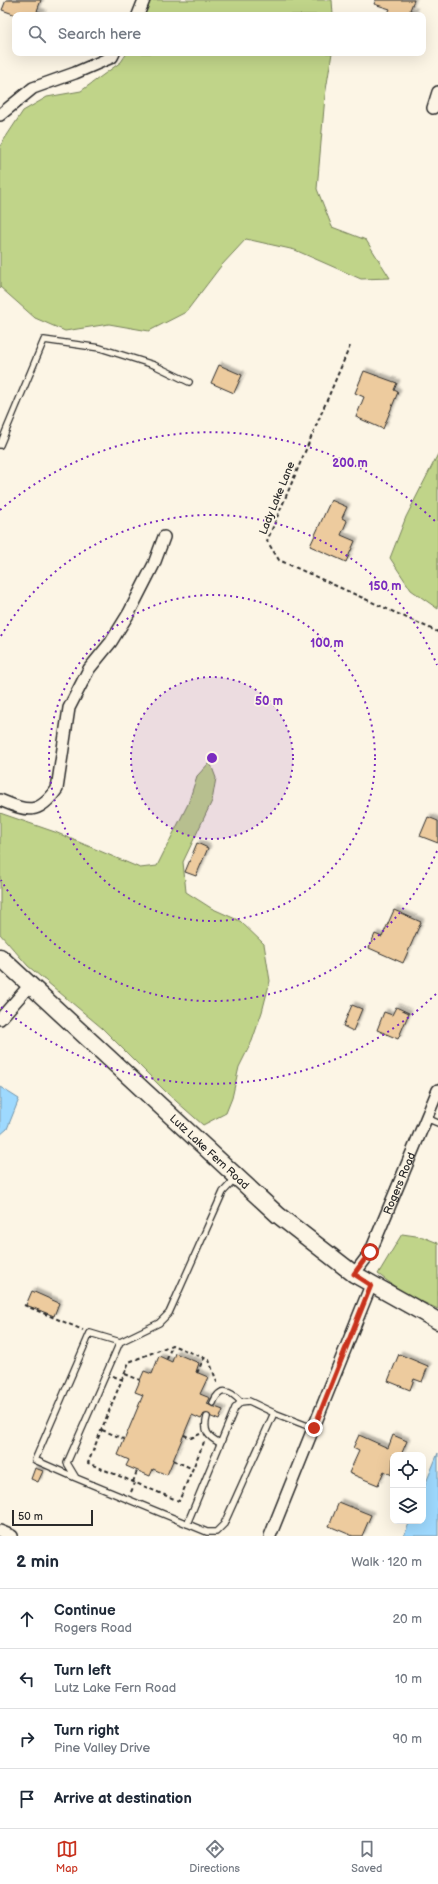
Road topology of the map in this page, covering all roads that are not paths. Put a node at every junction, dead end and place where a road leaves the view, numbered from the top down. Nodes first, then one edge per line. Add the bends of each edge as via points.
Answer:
1 (144, 0) edge
2 (139, 12) edge
3 (112, 56) edge
4 (438, 92) edge
5 (433, 108) dead end
6 (0, 115) edge
7 (189, 382) dead end
8 (0, 445) edge
9 (164, 537) dead end
10 (0, 800) edge
11 (0, 957) edge
12 (30, 985) junction
13 (0, 1019) edge
14 (438, 1090) edge
15 (426, 1118) junction
16 (438, 1123) edge
17 (237, 1177) junction
18 (354, 1274) junction
19 (371, 1285) junction
20 (438, 1321) edge
21 (120, 1342) junction
22 (241, 1402) junction
23 (213, 1403) dead end
24 (274, 1413) junction
25 (207, 1418) dead end
26 (314, 1428) junction
27 (220, 1443) junction
28 (76, 1478) junction
29 (187, 1524) junction
30 (0, 1531) edge
31 (12, 1536) edge
32 (270, 1536) edge

1 - 2 street
3 - 6 street via 33,88
4 - 5 street
7 - 8 lane via 154,365 100,348 44,340
9 - 10 street via 154,564 129,613 111,642 89,669 70,708 57,789 50,800 32,810
11 - 12 main road, Lutz Lake Fern Road
12 - 13 street
12 - 17 main road, Lutz Lake Fern Road
14 - 15 street, Rogers Road
15 - 16 lane
15 - 18 street, Rogers Road via 370,1252
17 - 18 main road, Lutz Lake Fern Road via 278,1215
17 - 21 lane via 222,1192 169,1313 159,1323
18 - 19 main road, Lutz Lake Fern Road
19 - 20 main road, Lutz Lake Fern Road
19 - 26 street
21 - 28 lane via 67,1463
21 - 28 lane via 90,1333 35,1460
22 - 23 lane via 227,1391 216,1396
22 - 24 lane via 249,1401
22 - 27 lane via 235,1408
24 - 26 lane
24 - 29 lane via 224,1524 216,1532 207,1532
25 - 27 lane via 205,1432
26 - 32 street
27 - 29 lane
28 - 29 lane
30 - 31 street

